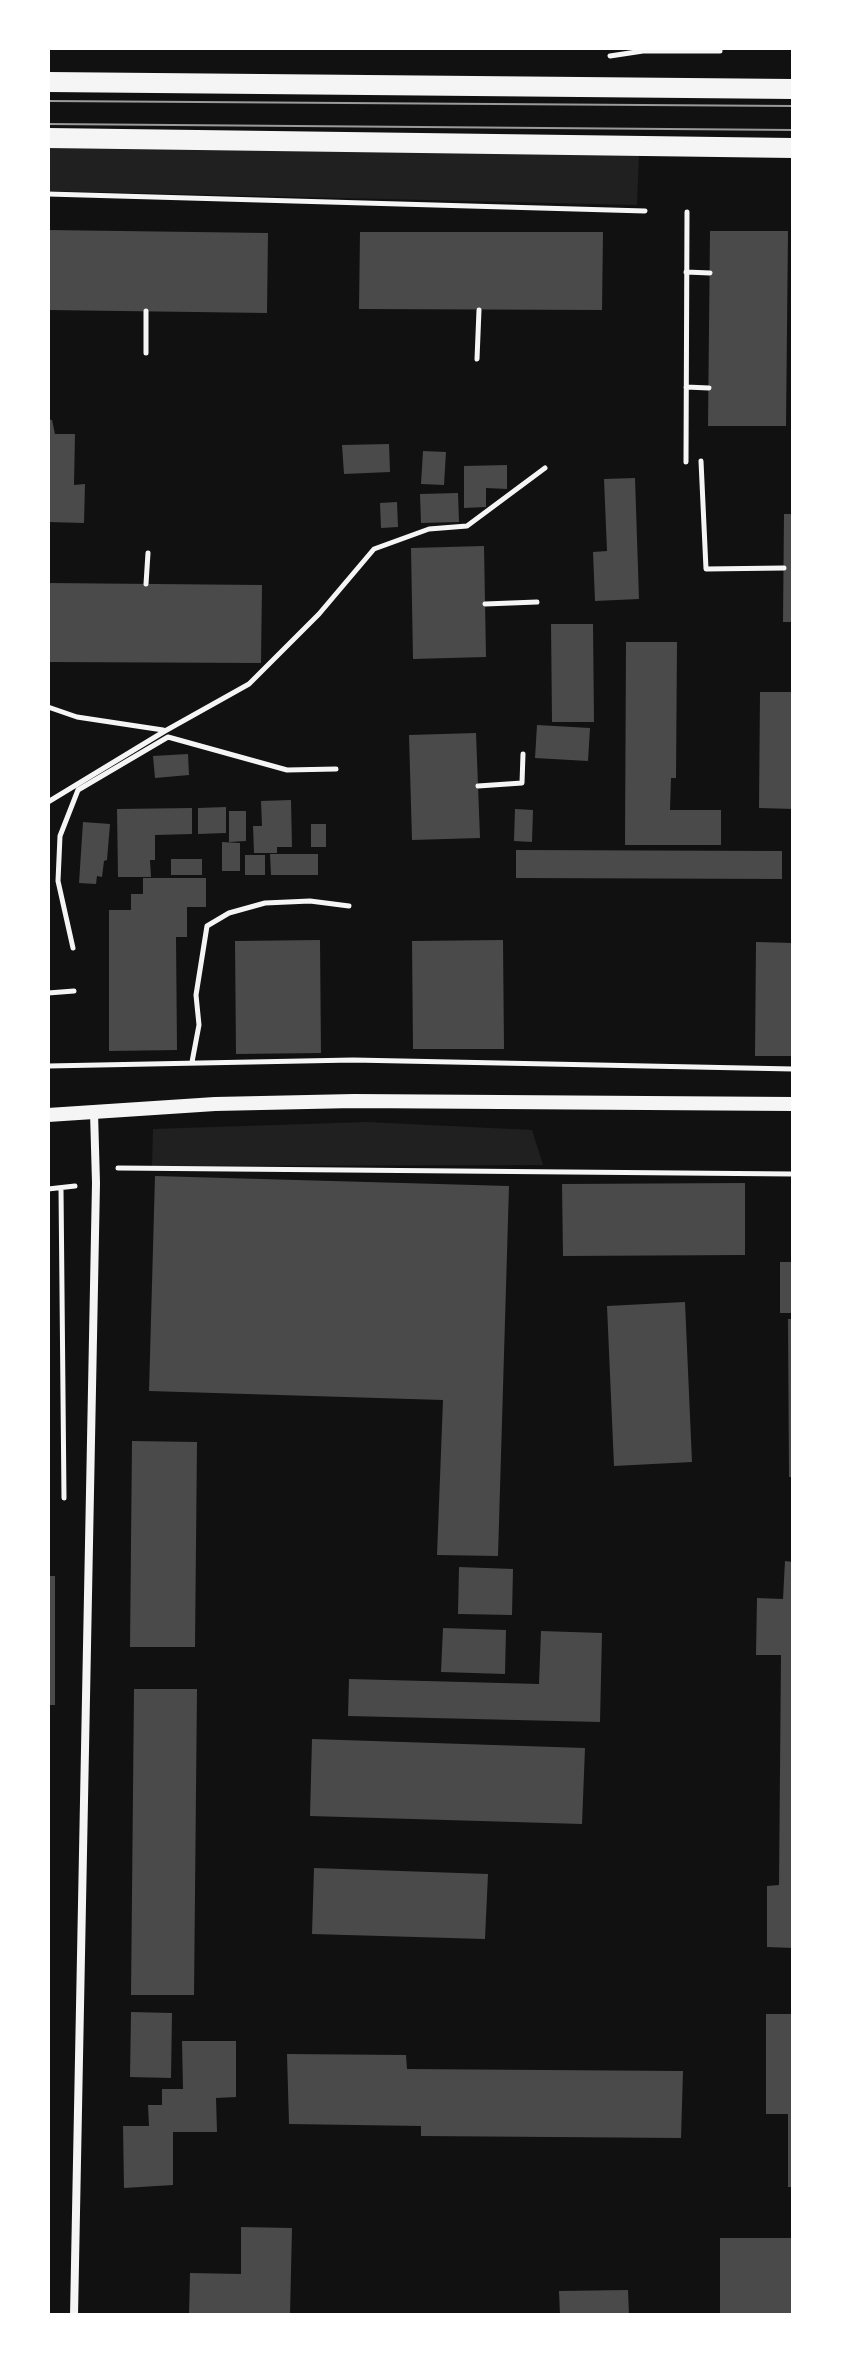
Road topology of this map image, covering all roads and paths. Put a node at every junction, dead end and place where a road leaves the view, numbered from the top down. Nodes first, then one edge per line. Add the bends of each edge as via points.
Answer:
1 (48, 82) edge
2 (793, 89) edge
3 (48, 138) edge
4 (793, 148) edge
5 (48, 194) edge
6 (645, 211) dead end
7 (687, 212) dead end
8 (686, 272) junction
9 (710, 273) dead end
10 (479, 310) dead end
11 (146, 311) dead end
12 (146, 353) dead end
13 (477, 359) dead end
14 (686, 387) junction
15 (709, 388) dead end
16 (701, 461) dead end
17 (686, 462) dead end
18 (545, 468) dead end
19 (148, 553) dead end
20 (784, 568) dead end
21 (146, 584) dead end
22 (537, 602) dead end
23 (485, 604) dead end
24 (48, 707) edge
25 (166, 734) junction
26 (523, 754) dead end
27 (336, 769) dead end
28 (478, 786) dead end
29 (48, 802) edge
30 (349, 906) dead end
31 (73, 948) dead end
32 (74, 991) dead end
33 (48, 993) edge
34 (192, 1062) junction
35 (48, 1066) edge
36 (793, 1069) edge
37 (793, 1104) edge
38 (94, 1111) junction
39 (48, 1115) edge
40 (96, 1167) junction
41 (793, 1174) edge
42 (74, 2315) edge

1 - 2 main road
3 - 4 main road
5 - 6 path
7 - 8 path
8 - 9 path
8 - 14 path
10 - 13 path
11 - 12 path
14 - 15 path
14 - 17 path
16 - 20 path via 706,569
18 - 25 path via 467,526 429,529 374,549 249,684
19 - 21 path
22 - 23 path
24 - 25 path
25 - 27 path via 287,770
25 - 29 path
25 - 31 path via 78,790 60,836 58,881
26 - 28 path via 522,783
30 - 34 path via 265,903 207,926
32 - 33 path
34 - 35 path
34 - 36 path
37 - 38 street via 354,1101
38 - 39 street
38 - 40 street
40 - 41 path
40 - 42 street

